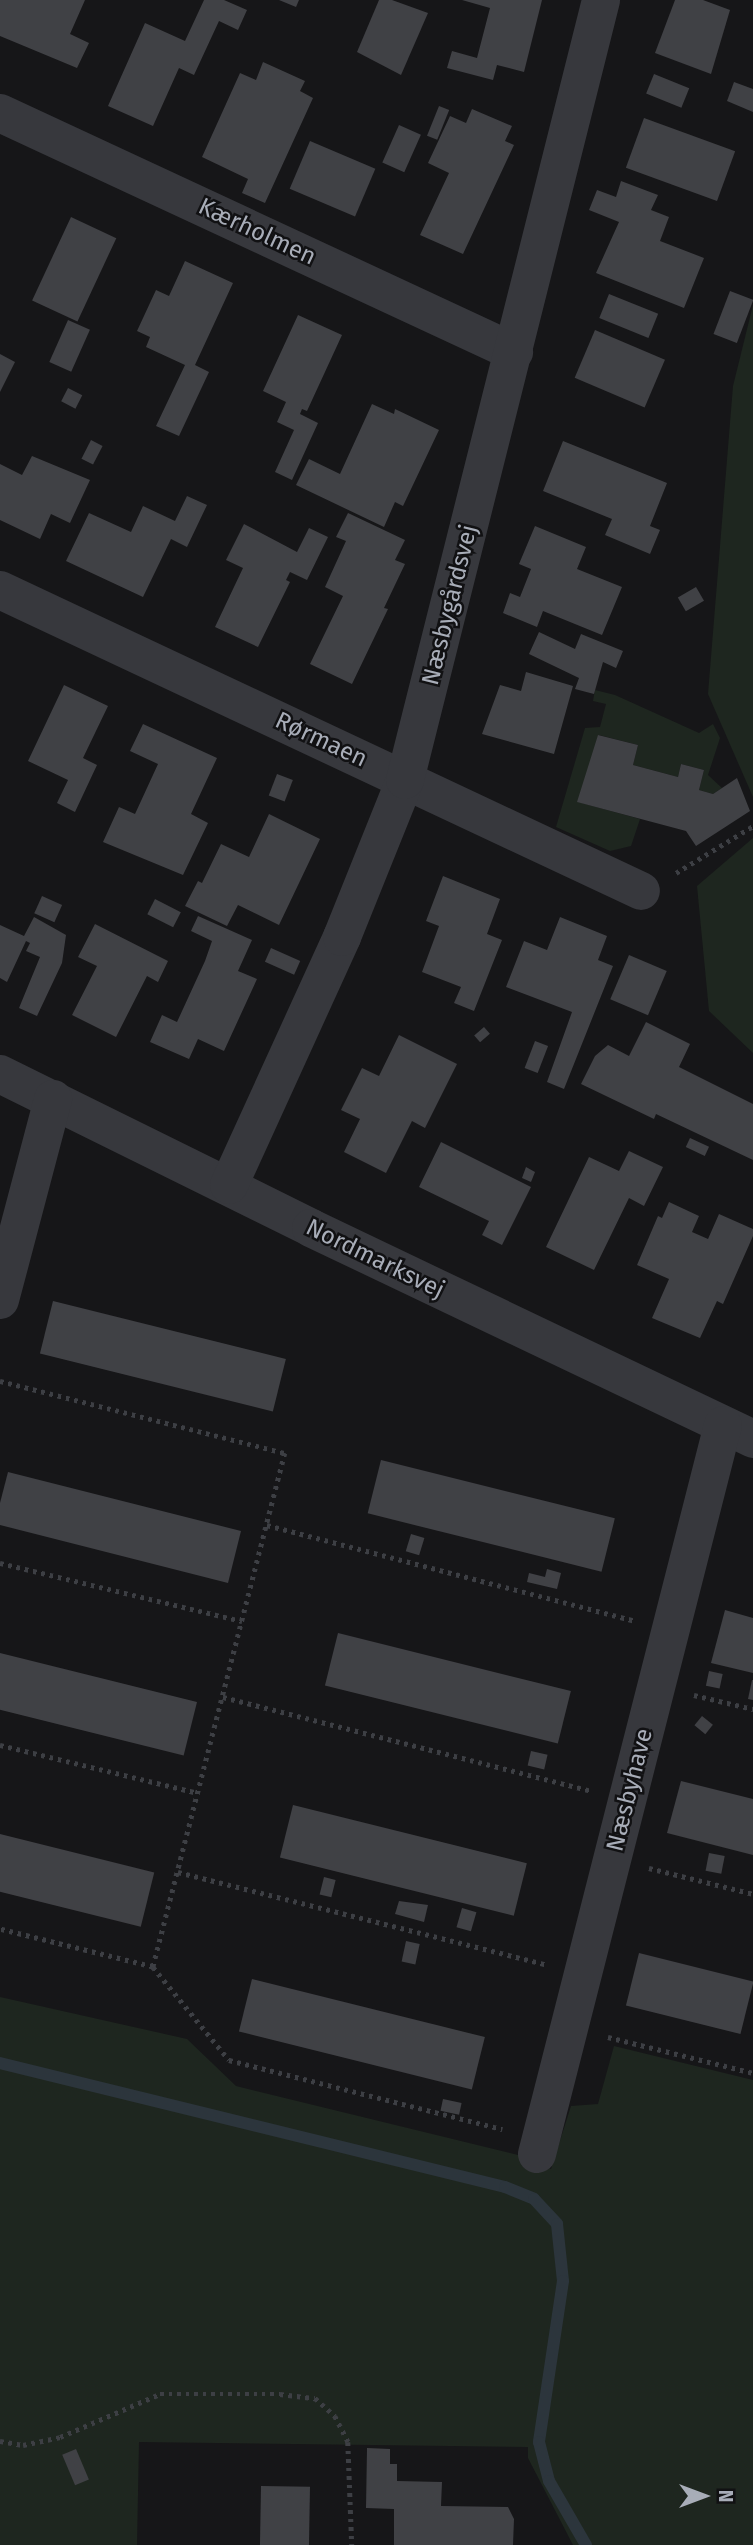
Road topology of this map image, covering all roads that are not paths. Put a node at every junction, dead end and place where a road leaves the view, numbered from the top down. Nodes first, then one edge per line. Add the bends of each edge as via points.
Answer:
1 (601, 0) edge
2 (0, 113) edge
3 (514, 352) junction
4 (0, 590) edge
5 (405, 780) junction
6 (641, 891) dead end
7 (0, 1074) edge
8 (53, 1099) junction
9 (229, 1185) junction
10 (0, 1300) edge
11 (738, 1432) edge
12 (539, 2147) road end

1 - 3 street, Næsbygårdsvej
2 - 3 street, Kærholmen
3 - 5 street, Næsbygårdsvej
4 - 5 street, Rørmaen
5 - 6 street, Rørmaen
5 - 9 street, Næsbygårdsvej via 342,937
7 - 8 street, Nordmarksvej
8 - 9 street, Nordmarksvej
8 - 10 street
9 - 11 street, Nordmarksvej
11 - 12 street, Næsbyhave via 671,1630

